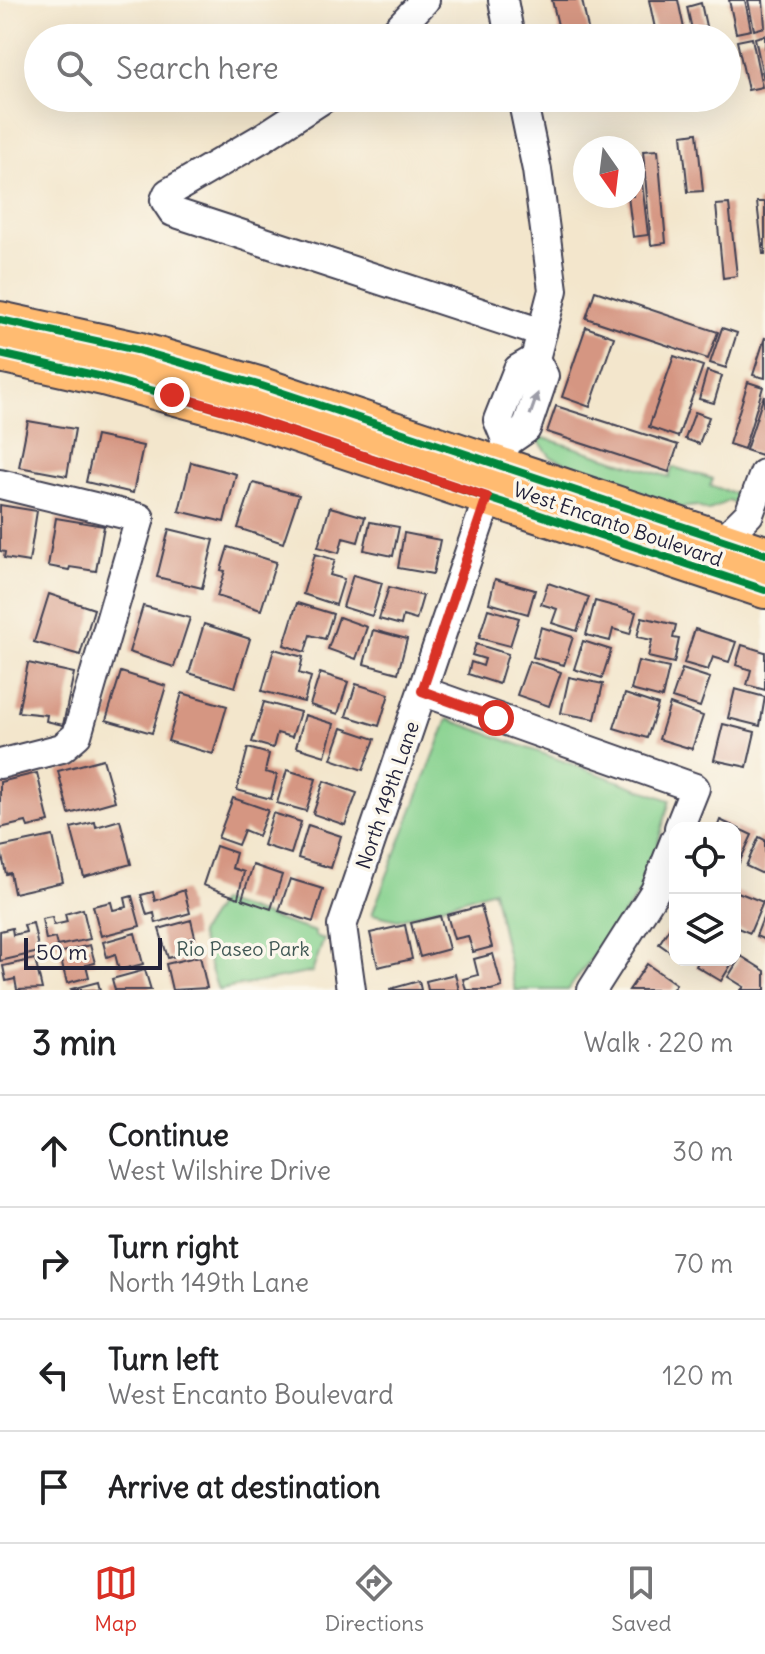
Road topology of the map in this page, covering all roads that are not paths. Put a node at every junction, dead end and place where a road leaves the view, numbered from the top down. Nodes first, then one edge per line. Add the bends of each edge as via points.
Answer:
1 (425, 0) edge
2 (503, 0) edge
3 (402, 24) edge
4 (507, 24) edge
5 (302, 112) edge
6 (525, 112) edge
7 (0, 320) edge
8 (538, 346) junction
9 (0, 354) edge
10 (497, 468) junction
11 (764, 474) edge
12 (0, 484) edge
13 (723, 540) junction
14 (765, 554) edge
15 (765, 590) edge
16 (422, 691) junction
17 (0, 764) edge
18 (681, 822) edge
19 (669, 855) edge
20 (346, 989) edge
21 (592, 990) edge

1 - 3 street
2 - 4 street
5 - 8 street via 168,193 165,200 173,212
6 - 8 street via 553,290
7 - 10 main road, West Encanto Boulevard via 190,364 309,400
8 - 10 street via 544,376 526,429
9 - 10 main road, West Encanto Boulevard via 231,412
10 - 13 main road, West Encanto Boulevard
10 - 15 main road, West Encanto Boulevard
10 - 16 street, North 149th Lane
11 - 13 street via 749,514
12 - 17 street via 140,518 77,735 62,748
13 - 14 main road, West Encanto Boulevard
16 - 18 street via 695,788
16 - 20 street, North 149th Lane via 342,926
19 - 21 street via 655,891

